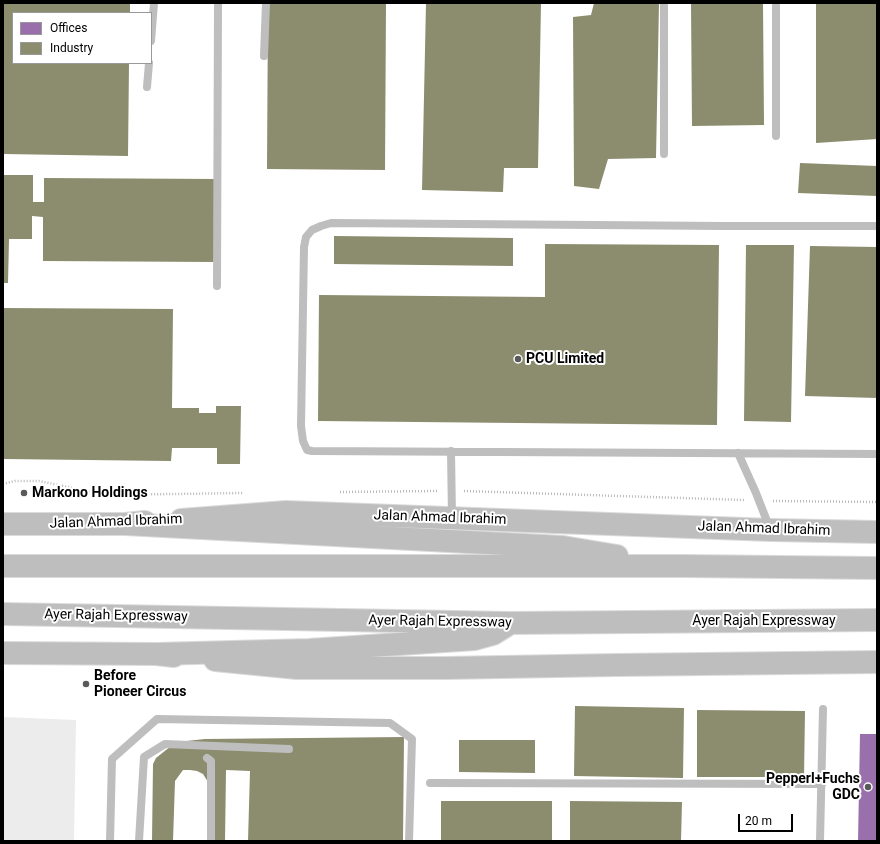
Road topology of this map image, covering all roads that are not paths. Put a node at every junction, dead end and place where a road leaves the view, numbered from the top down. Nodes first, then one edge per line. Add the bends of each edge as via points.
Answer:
1 (154, 3) edge
2 (218, 3) edge
3 (266, 3) edge
4 (664, 3) edge
5 (776, 3) edge
6 (152, 28) edge
7 (264, 56) dead end
8 (149, 64) edge
9 (147, 87) dead end
10 (776, 136) dead end
11 (664, 154) dead end
12 (877, 226) edge
13 (217, 286) dead end
14 (451, 451) junction
15 (738, 452) junction
16 (877, 454) edge
17 (452, 519) junction
18 (3, 524) edge
19 (126, 524) junction
20 (771, 530) junction
21 (877, 532) edge
22 (3, 566) edge
23 (684, 566) junction
24 (877, 568) edge
25 (3, 614) edge
26 (877, 620) edge
27 (511, 623) junction
28 (3, 653) edge
29 (156, 654) junction
30 (877, 662) edge
31 (823, 709) dead end
32 (289, 749) dead end
33 (207, 758) dead end
34 (430, 783) dead end
35 (822, 784) junction
36 (110, 841) edge
37 (139, 841) edge
38 (212, 841) edge
39 (409, 841) edge
40 (820, 841) edge

1 - 6 lane
2 - 13 lane
3 - 7 lane
4 - 11 lane
5 - 10 lane
8 - 9 lane
12 - 14 lane via 331,223 312,230 306,237 304,247 301,434 307,450
14 - 15 lane
14 - 17 lane
15 - 16 lane
15 - 20 lane
17 - 19 main road, Jalan Ahmad Ibrahim via 286,512
17 - 20 main road, Jalan Ahmad Ibrahim
18 - 19 main road, Jalan Ahmad Ibrahim
19 - 23 main road via 563,547
20 - 21 main road, Jalan Ahmad Ibrahim
22 - 23 main road
23 - 24 main road
25 - 27 main road, Ayer Rajah Expressway
26 - 27 main road, Ayer Rajah Expressway
27 - 29 main road via 492,634 475,639 309,650
28 - 29 main road
29 - 30 main road via 297,668
31 - 35 lane
32 - 37 lane via 165,744 144,757
33 - 38 lane via 211,760
34 - 35 lane
35 - 40 lane
36 - 39 lane via 112,758 157,719 390,723 412,739

